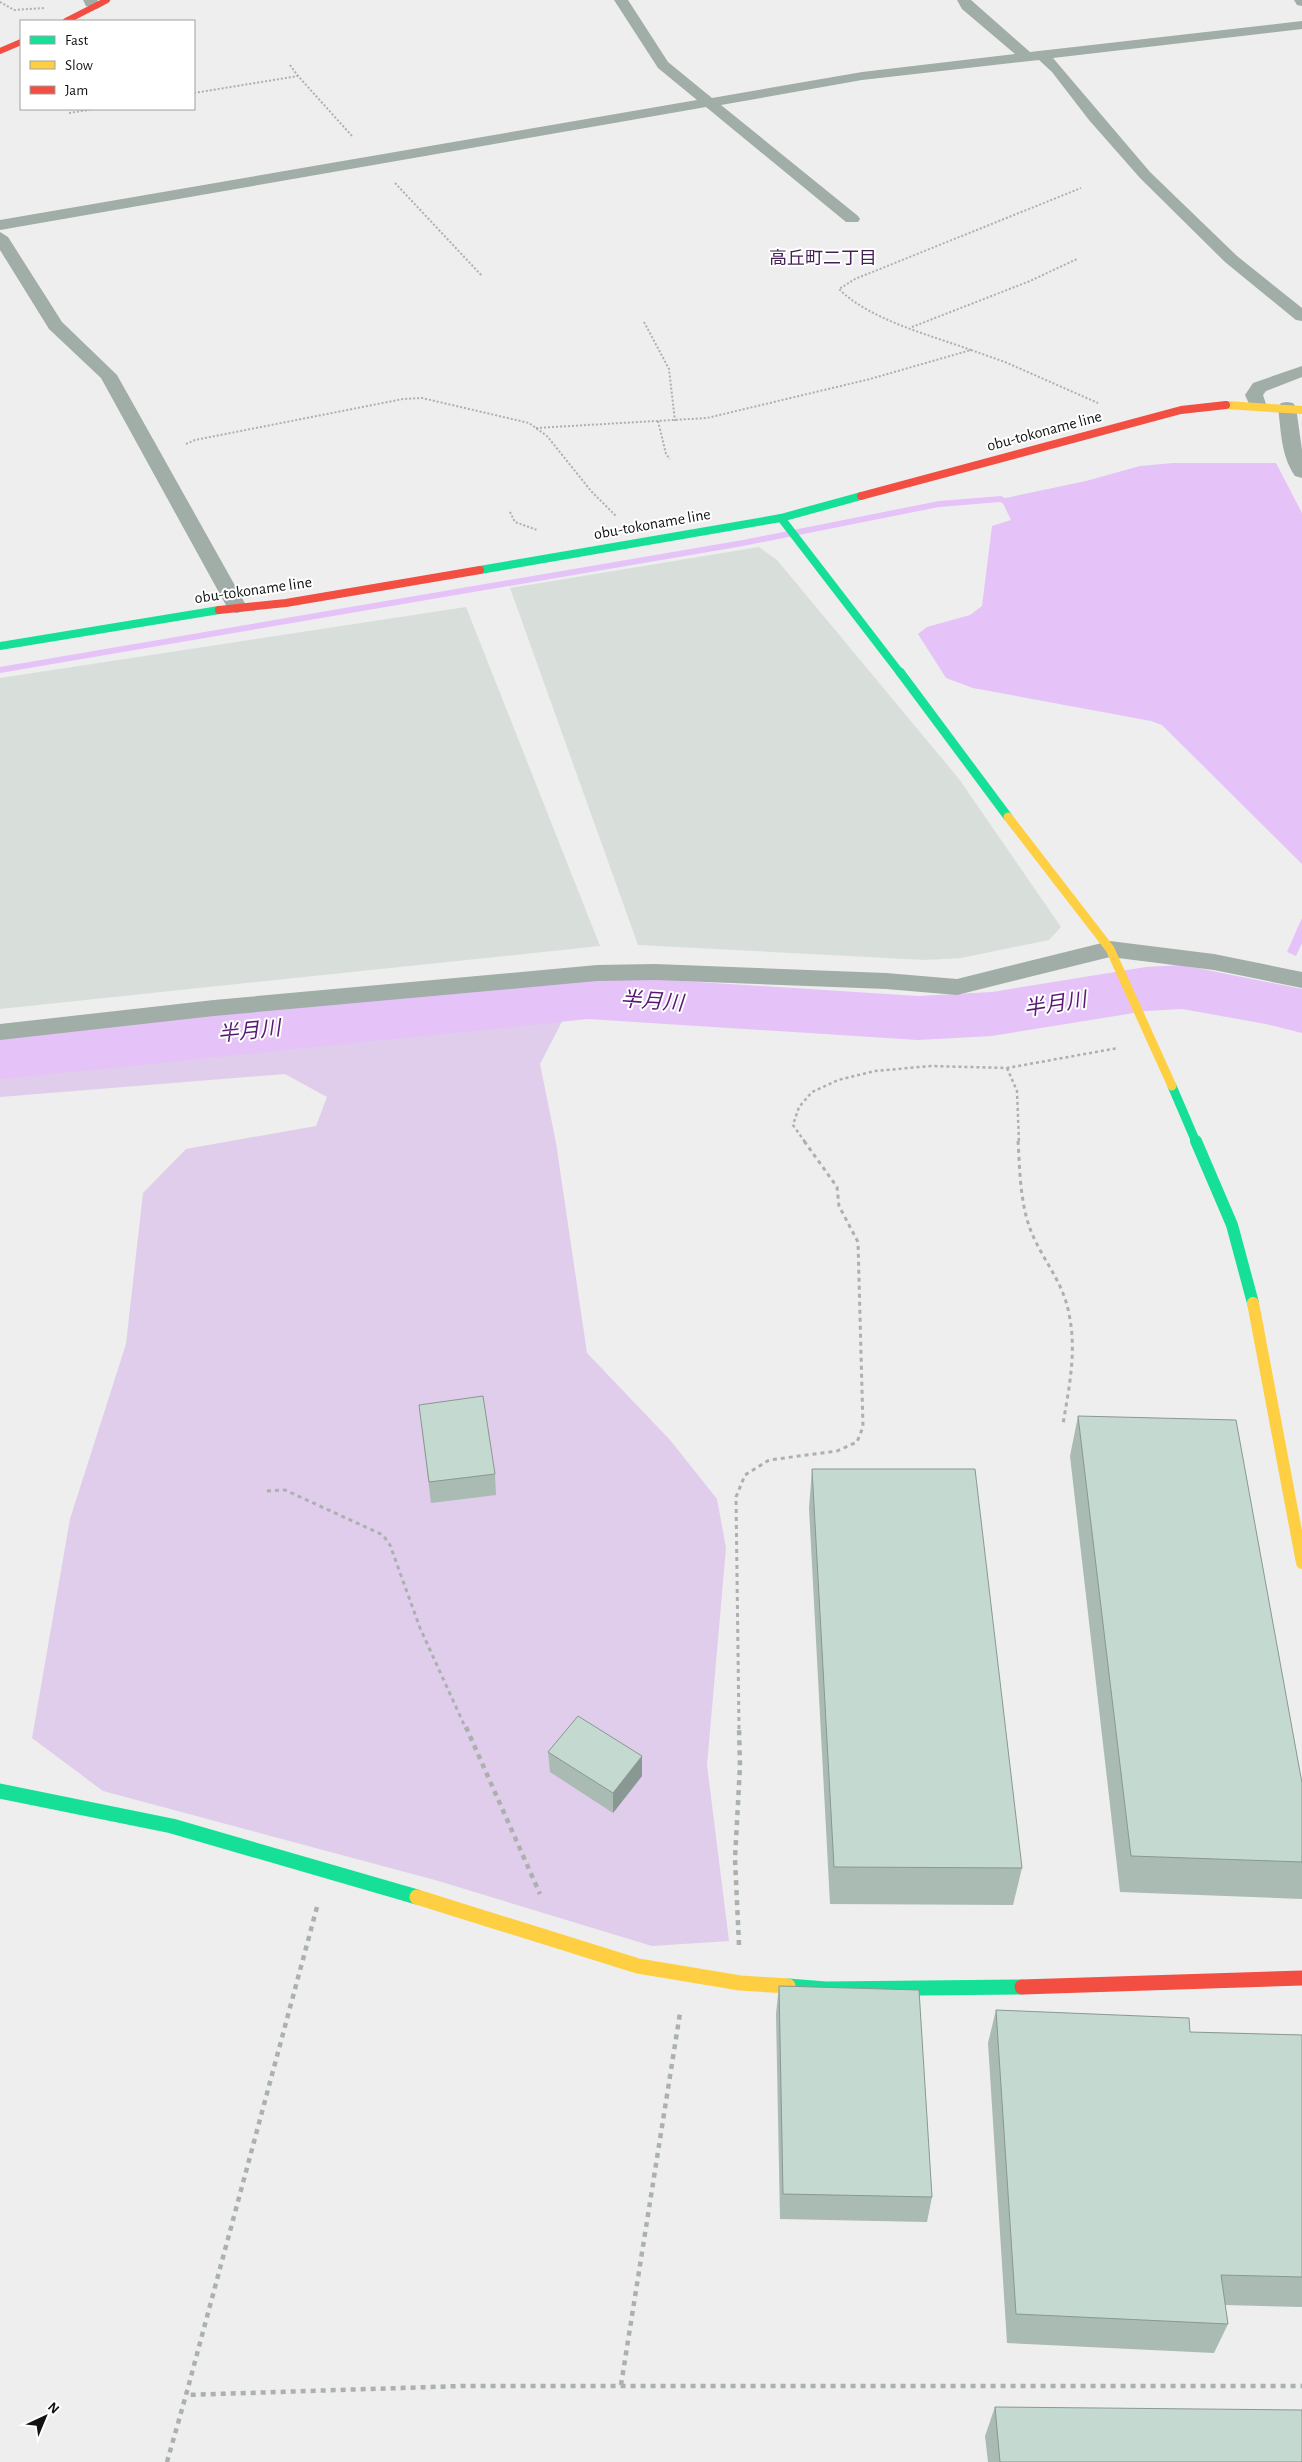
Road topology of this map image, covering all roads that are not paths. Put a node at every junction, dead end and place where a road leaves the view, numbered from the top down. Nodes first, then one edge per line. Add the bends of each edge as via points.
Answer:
1 (621, 0) edge
2 (964, 0) edge
3 (98, 2) edge
4 (68, 20) edge
5 (1298, 29) edge
6 (20, 42) edge
7 (0, 51) edge
8 (1034, 56) junction
9 (707, 103) junction
10 (852, 219) dead end
11 (0, 226) edge
12 (0, 237) edge
13 (1302, 316) edge
14 (1302, 371) edge
15 (1257, 404) junction
16 (1295, 408) edge
17 (1302, 472) edge
18 (781, 518) junction
19 (238, 607) junction
20 (0, 646) edge
21 (1114, 959) junction
22 (1302, 980) edge
23 (0, 1032) edge
24 (1302, 1563) edge
25 (0, 1791) edge
26 (1302, 1978) edge

1 - 9 street via 663,65
2 - 8 street via 967,6
3 - 4 street
5 - 8 street
6 - 7 street
8 - 9 street via 862,76
8 - 13 street via 1057,69 1145,175 1231,259
9 - 10 street
9 - 11 street
12 - 19 street via 55,325 108,376
14 - 15 street via 1260,387 1254,395
15 - 16 street, obu-tokoname line
15 - 18 street, obu-tokoname line via 1180,410
16 - 17 street via 1292,448
18 - 19 street, obu-tokoname line via 286,603
18 - 21 street via 841,593
19 - 20 street, obu-tokoname line
21 - 22 street via 1214,962
21 - 23 street via 957,987 886,980 597,973
21 - 24 street via 1232,1225 1253,1303
25 - 26 street via 172,1826 638,1966 740,1983 826,1989 974,1988

